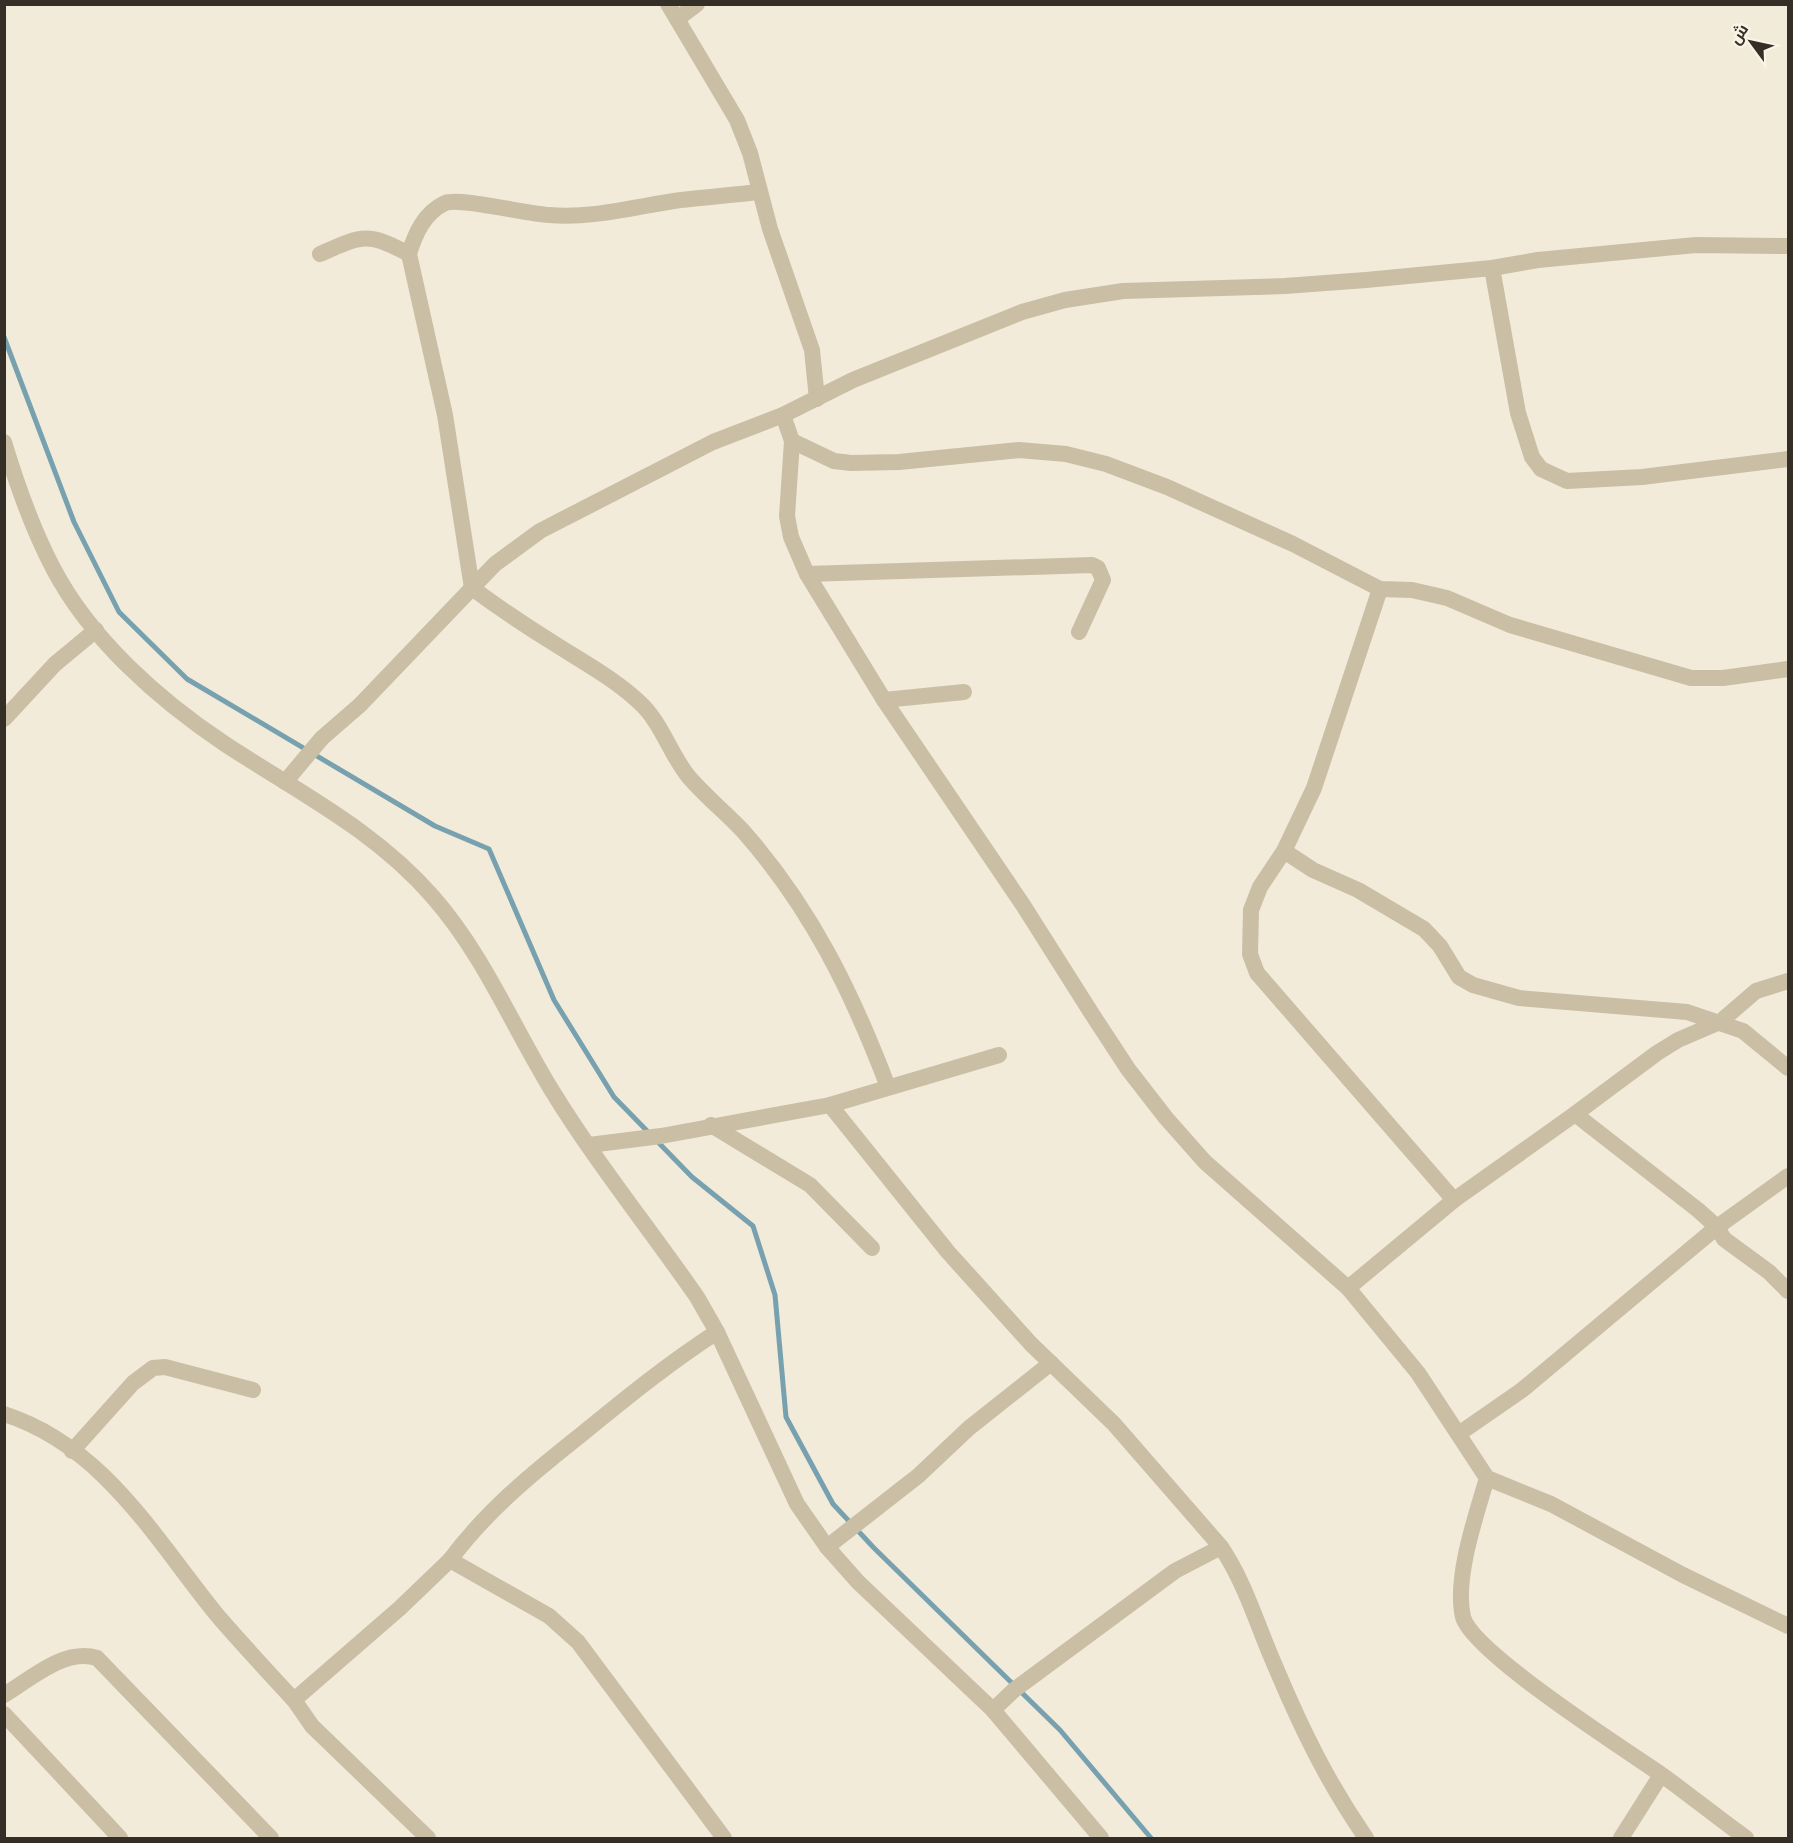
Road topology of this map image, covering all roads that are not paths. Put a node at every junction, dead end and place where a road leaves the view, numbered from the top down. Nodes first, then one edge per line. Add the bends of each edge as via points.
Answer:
1 (697, 4) edge
2 (673, 12) edge
3 (759, 192) junction
4 (1788, 246) edge
5 (320, 254) dead end
6 (409, 254) junction
7 (1492, 268) junction
8 (817, 399) junction
9 (783, 415) junction
10 (792, 441) junction
11 (4, 442) edge
12 (1788, 459) edge
13 (807, 574) junction
14 (472, 588) junction
15 (1380, 589) junction
16 (96, 630) junction
17 (1080, 632) dead end
18 (1788, 669) edge
19 (964, 692) dead end
20 (884, 700) junction
21 (4, 719) edge
22 (285, 782) junction
23 (1284, 851) junction
24 (1788, 981) edge
25 (1720, 1022) junction
26 (999, 1055) dead end
27 (1788, 1068) edge
28 (888, 1087) junction
29 (830, 1105) junction
30 (1575, 1114) junction
31 (711, 1125) junction
32 (589, 1145) junction
33 (1788, 1176) edge
34 (1454, 1200) junction
35 (1716, 1227) junction
36 (872, 1248) dead end
37 (1348, 1288) junction
38 (1788, 1291) edge
39 (717, 1332) junction
40 (1051, 1363) junction
41 (253, 1390) dead end
42 (4, 1414) edge
43 (1460, 1433) junction
44 (72, 1451) junction
45 (1487, 1478) junction
46 (827, 1547) junction
47 (1221, 1547) junction
48 (450, 1560) junction
49 (1788, 1626) edge
50 (4, 1695) edge
51 (294, 1700) junction
52 (993, 1710) junction
53 (4, 1714) edge
54 (1661, 1775) junction
55 (120, 1839) edge
56 (271, 1839) edge
57 (428, 1839) edge
58 (724, 1839) edge
59 (1101, 1839) edge
60 (1366, 1839) edge
61 (1620, 1839) edge
62 (1746, 1839) edge

1 - 2 street
2 - 3 street via 737,120
3 - 6 street via 583,216 551,216 463,201 446,202 422,223
3 - 8 street via 812,350
4 - 7 street via 1696,245
5 - 6 street via 353,239 369,237
6 - 14 street via 445,416
7 - 8 street via 1285,286 1123,291 1065,300 966,333
7 - 12 street via 1518,413 1532,458 1541,469 1567,481 1642,477
8 - 9 street
9 - 10 street
9 - 14 street via 713,442 540,531 502,558
10 - 13 street via 787,516 791,537
10 - 15 street via 834,461 851,463 1019,450 1066,454 1106,464 1293,544
11 - 16 street via 32,524 54,570
13 - 17 street via 1092,564 1104,580
13 - 20 street
14 - 22 street via 376,690 322,738
14 - 28 street via 600,672 651,715 682,768 742,830 805,914 856,1004
15 - 18 street via 1412,590 1446,598 1531,632 1691,678
15 - 23 street via 1314,788
16 - 21 street via 55,664
16 - 22 street via 184,714
19 - 20 street
20 - 37 street via 1128,1069 1166,1118 1205,1162
22 - 32 street via 357,827 400,862 434,898 485,970 553,1092
23 - 25 street via 1424,929 1459,976 1473,985 1520,998 1659,1008
23 - 34 street via 1260,887 1251,910 1250,954 1257,973
24 - 25 street via 1756,991
25 - 27 street via 1743,1031
25 - 30 street via 1657,1053
26 - 28 street
28 - 29 street
29 - 31 street
29 - 40 street via 948,1252
30 - 34 street
30 - 35 street
31 - 32 street
31 - 36 street via 810,1185
32 - 39 street via 698,1297
33 - 35 street
34 - 37 street
35 - 38 street via 1724,1239
35 - 43 street via 1563,1358
37 - 43 street via 1418,1373
39 - 46 street via 797,1504
39 - 48 street via 672,1361 540,1467 485,1516
40 - 46 street
40 - 47 street via 1114,1424
41 - 44 street via 153,1368 133,1383
42 - 44 street via 40,1429
43 - 45 street
44 - 51 street via 96,1467 150,1526 217,1614
45 - 49 street via 1551,1504
45 - 54 street via 1468,1543 1462,1583 1463,1618 1492,1653 1553,1701
46 - 52 street via 858,1582
47 - 52 street via 1175,1570 1014,1690
47 - 60 street via 1241,1581 1329,1783
48 - 51 street
48 - 58 street via 549,1616 578,1642
50 - 56 street via 71,1656 97,1658
51 - 57 street via 312,1726
52 - 59 street
53 - 55 street
54 - 61 street
54 - 62 street

